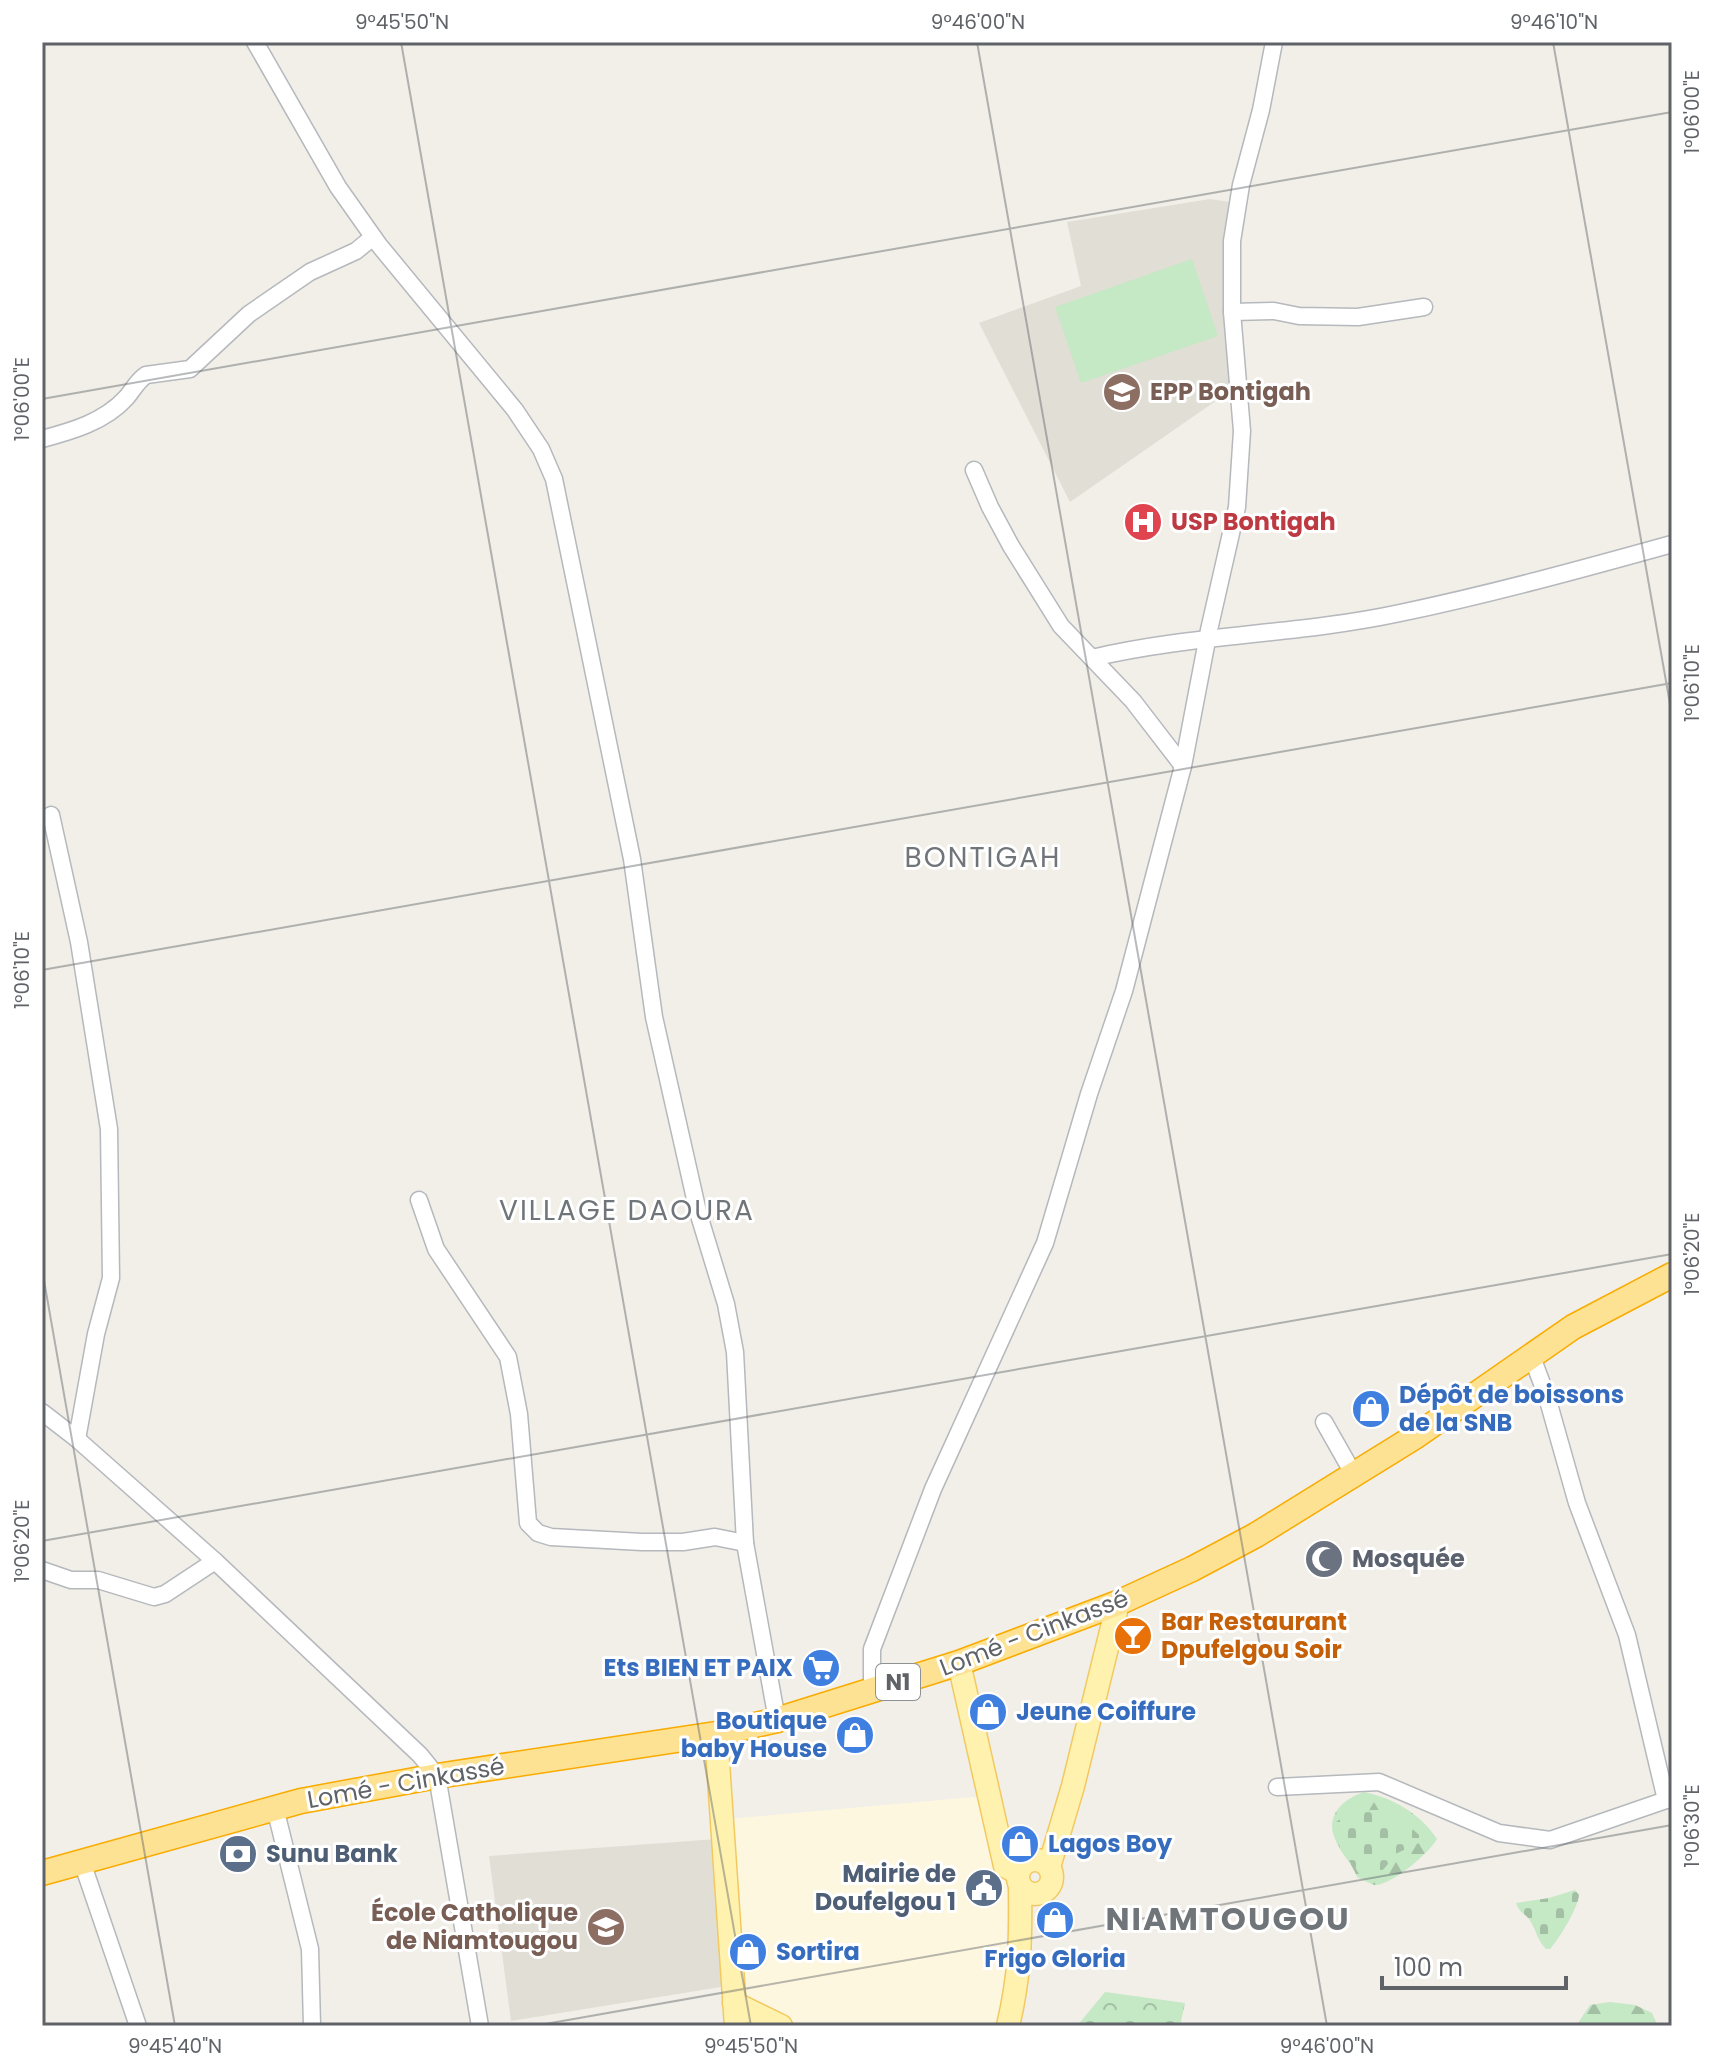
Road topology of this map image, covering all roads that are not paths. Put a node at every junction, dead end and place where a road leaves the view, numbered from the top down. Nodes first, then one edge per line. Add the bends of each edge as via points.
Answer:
1 (255, 42) edge
2 (1274, 42) edge
3 (373, 237) junction
4 (1424, 307) dead end
5 (1232, 312) junction
6 (42, 439) edge
7 (974, 470) dead end
8 (1672, 544) edge
9 (1207, 640) junction
10 (1092, 658) junction
11 (1183, 766) junction
12 (51, 815) dead end
13 (419, 1200) dead end
14 (1672, 1275) edge
15 (1532, 1357) junction
16 (42, 1412) edge
17 (1324, 1422) dead end
18 (77, 1439) junction
19 (1354, 1475) junction
20 (745, 1543) junction
21 (215, 1561) junction
22 (42, 1570) edge
23 (1118, 1603) junction
24 (959, 1663) junction
25 (872, 1690) junction
26 (777, 1720) junction
27 (716, 1734) junction
28 (437, 1776) junction
29 (1277, 1787) dead end
30 (1669, 1799) edge
31 (275, 1808) junction
32 (82, 1862) junction
33 (1049, 1867) junction
34 (42, 1873) edge
35 (1019, 1880) junction
36 (1044, 1891) junction
37 (1022, 1949) junction
38 (735, 2015) edge
39 (138, 2026) edge
40 (312, 2026) edge
41 (480, 2026) edge
42 (781, 2026) edge
43 (1008, 2026) edge

1 - 3 street via 338,187
2 - 5 street via 1232,241
3 - 6 street via 249,314 190,369 146,375 103,417
3 - 20 street via 515,410 554,479 632,859 654,1017 735,1352
4 - 5 street via 1358,317
5 - 9 street via 1242,431 1237,507
7 - 10 street via 1040,593 1061,626
8 - 9 street via 1399,614
9 - 10 street
9 - 11 street
10 - 11 street
11 - 25 street via 1124,991 1045,1243 933,1489 872,1649
12 - 18 street via 79,942 109,1129 111,1278
13 - 20 street via 436,1249 508,1357 519,1414 528,1523 551,1537 683,1542 715,1537
14 - 15 highway, Lomé - Cinkassé / N1 via 1573,1327
15 - 19 highway, Lomé - Cinkassé / N1
15 - 30 street via 1577,1503 1627,1635
16 - 18 street
17 - 19 street
18 - 21 street
19 - 23 highway, Lomé - Cinkassé / N1 via 1256,1535
20 - 26 street
21 - 22 street via 154,1597
21 - 28 street
23 - 24 highway, Lomé - Cinkassé / N1
23 - 33 main road
24 - 25 highway, Lomé - Cinkassé / N1
24 - 35 main road via 1005,1866
25 - 26 highway, Lomé - Cinkassé / N1
26 - 27 highway, Lomé - Cinkassé / N1
27 - 28 highway, Lomé - Cinkassé / N1
27 - 38 main road
28 - 31 highway, Lomé - Cinkassé / N1
28 - 41 street
29 - 30 street via 1379,1782 1499,1833 1550,1840
31 - 32 highway, Lomé - Cinkassé / N1
31 - 40 street via 310,1949
32 - 34 highway, Lomé - Cinkassé / N1
32 - 39 street
33 - 35 main road via 1032,1860 1021,1867
33 - 36 main road via 1052,1880
35 - 36 main road via 1031,1894
35 - 37 main road
36 - 37 main road
37 - 43 main road
38 - 42 main road

